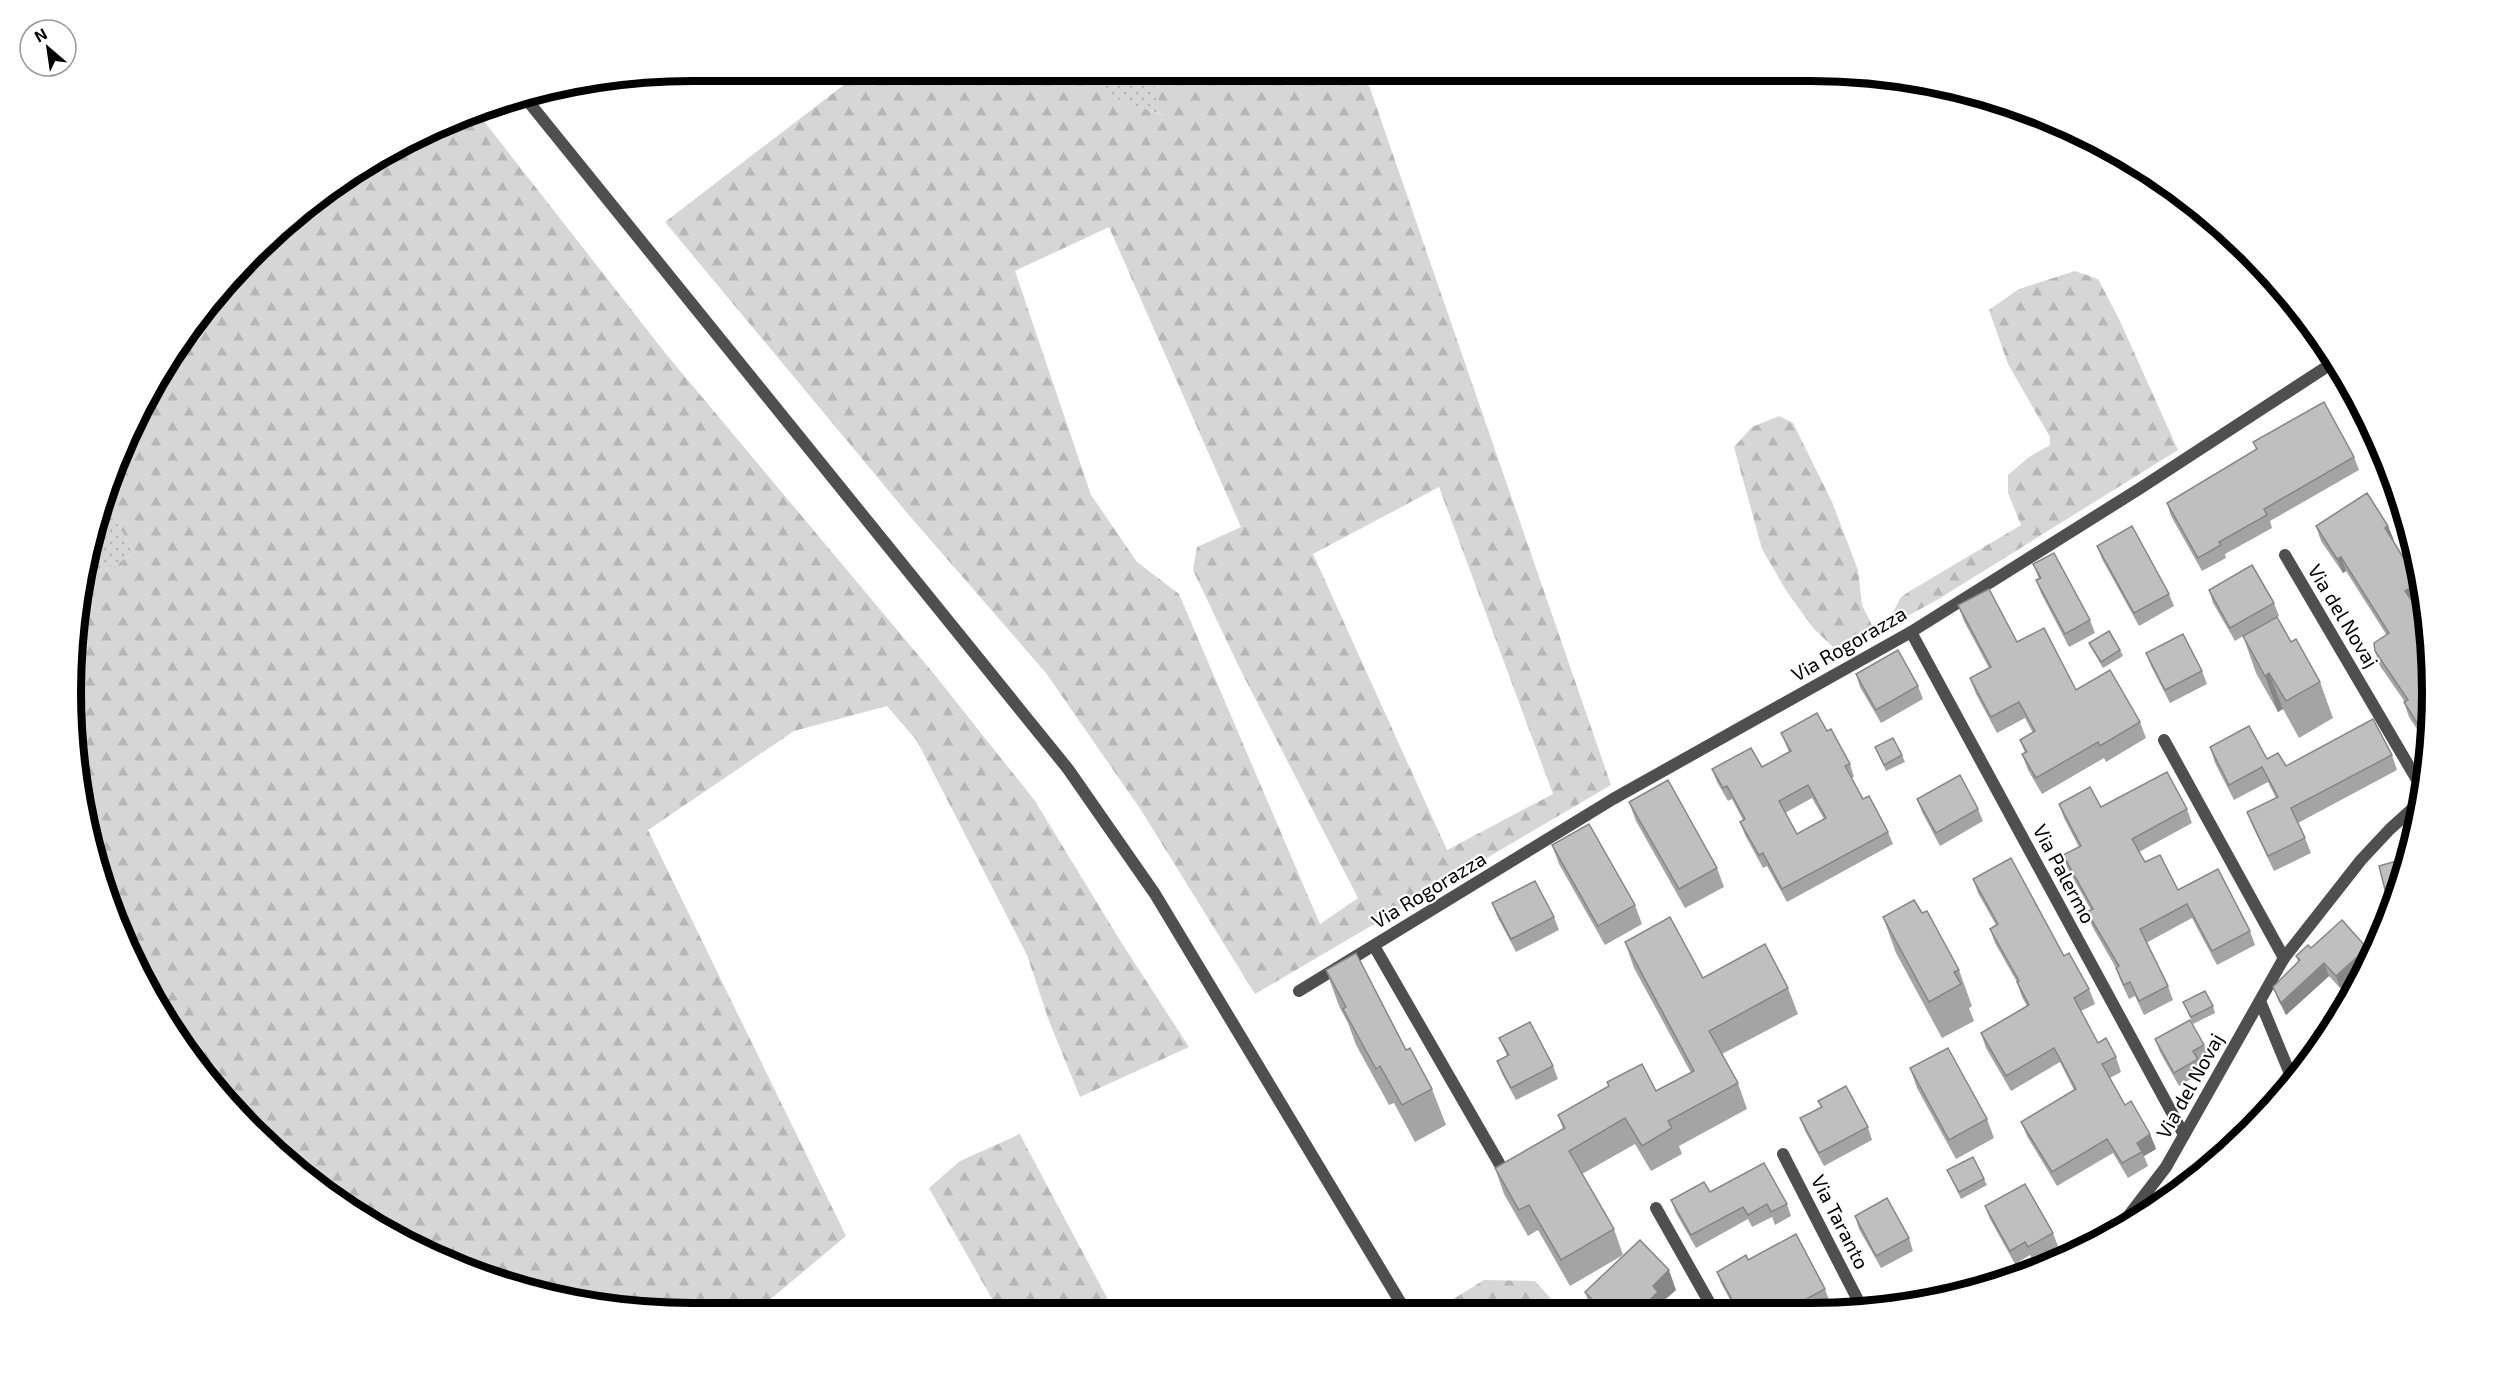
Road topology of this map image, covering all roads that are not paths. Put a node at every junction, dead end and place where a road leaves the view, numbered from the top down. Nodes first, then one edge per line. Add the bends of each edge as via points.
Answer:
1 (530, 103) edge
2 (2327, 366) edge
3 (2284, 555) dead end
4 (1911, 632) junction
5 (2164, 740) dead end
6 (2416, 777) edge
7 (2410, 812) edge
8 (1374, 946) junction
9 (2284, 958) junction
10 (1299, 991) dead end
11 (2260, 1001) junction
12 (2289, 1072) edge
13 (2184, 1135) junction
14 (1783, 1154) dead end
15 (1499, 1163) edge
16 (1656, 1208) dead end
17 (2135, 1209) edge
18 (1859, 1301) edge
19 (1401, 1303) edge
20 (1710, 1303) edge

1 - 19 street via 1068,769 1155,894
2 - 4 street, Via Rogorazza
3 - 6 street, Via del Novaj
4 - 8 street, Via Rogorazza via 1613,800
4 - 13 street, Via Palermo
5 - 9 street
7 - 9 street, Via del Novaj via 2361,860
8 - 10 street, Via Rogorazza
8 - 15 street, Via Rogorazza
9 - 11 street, Via del Novaj
11 - 12 street
11 - 13 street, Via del Novaj
13 - 17 street, Via del Novaj
14 - 18 street, Via Taranto
16 - 20 street

